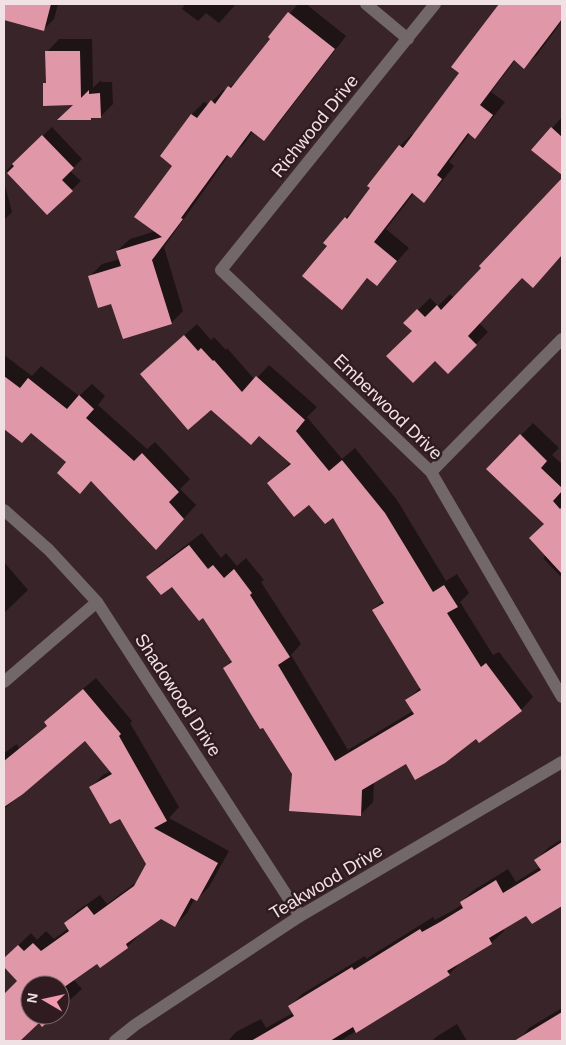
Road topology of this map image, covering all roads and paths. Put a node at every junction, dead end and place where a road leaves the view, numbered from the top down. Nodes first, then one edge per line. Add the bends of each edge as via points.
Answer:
1 (366, 4) edge
2 (435, 4) edge
3 (408, 39) junction
4 (221, 270) joint
5 (562, 339) edge
6 (431, 472) junction
7 (4, 510) edge
8 (97, 602) junction
9 (4, 682) edge
10 (562, 696) edge
11 (562, 762) edge
12 (300, 916) junction
13 (115, 1041) edge

1 - 3 street
2 - 3 street, Richwood Drive
3 - 4 street, Richwood Drive
4 - 6 street, Emberwood Drive
5 - 6 street
6 - 10 street, Emberwood Drive
7 - 8 street, Shadowood Drive via 49,550
8 - 9 street
8 - 12 street, Shadowood Drive
11 - 12 street, Teakwood Drive
12 - 13 street, Teakwood Drive

